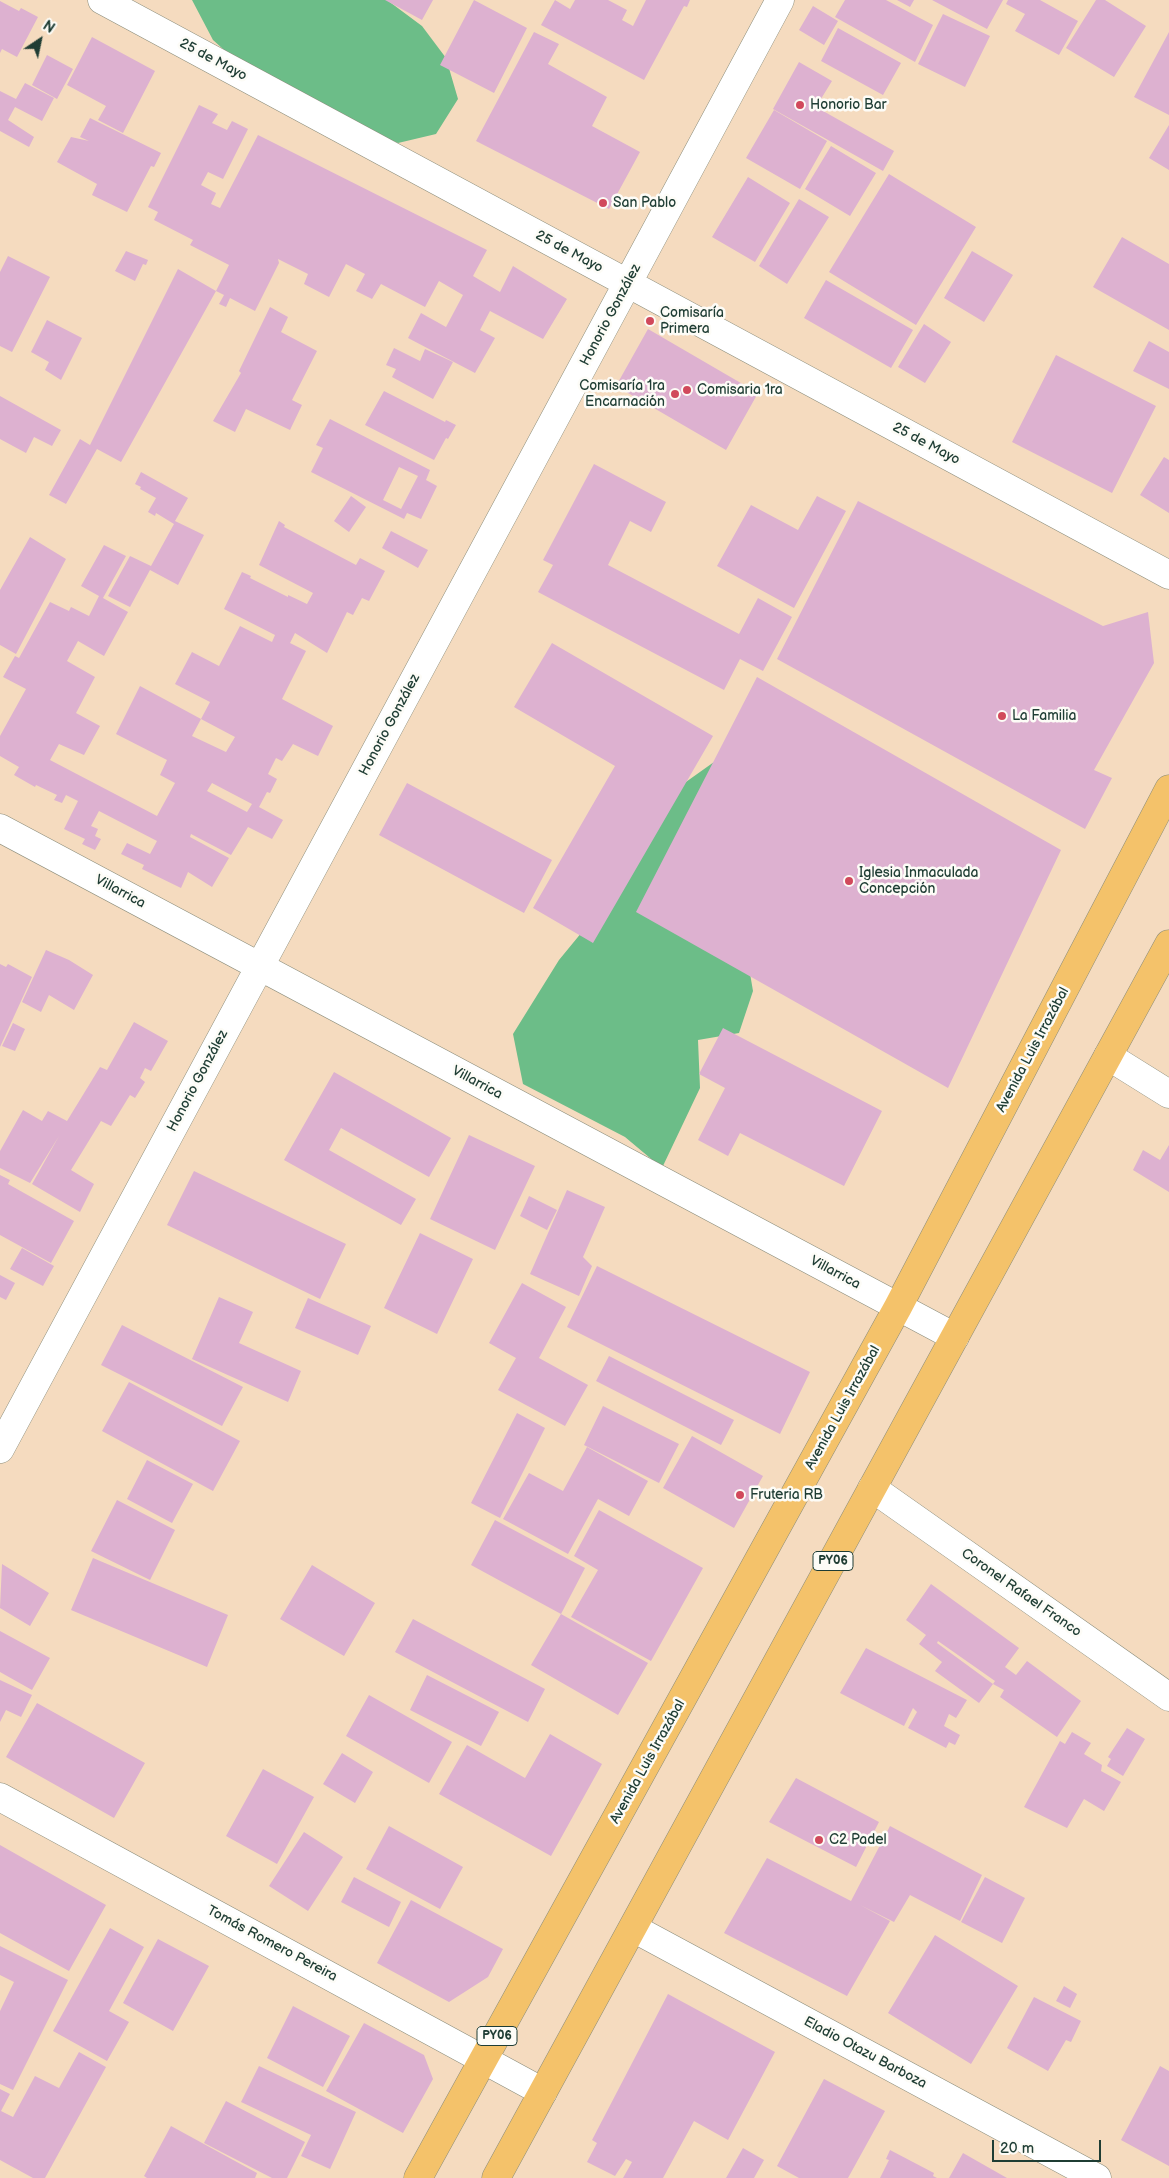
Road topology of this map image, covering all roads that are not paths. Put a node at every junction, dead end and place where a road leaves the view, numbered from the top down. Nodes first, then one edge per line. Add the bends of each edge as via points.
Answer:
1 (102, 0) edge
2 (780, 0) edge
3 (628, 284) junction
4 (1169, 575) edge
5 (1169, 789) edge
6 (0, 828) edge
7 (1169, 944) edge
8 (260, 967) junction
9 (1108, 1056) junction
10 (1169, 1094) edge
11 (898, 1307) junction
12 (955, 1337) junction
13 (0, 1449) edge
14 (872, 1488) junction
15 (1169, 1697) edge
16 (0, 1797) edge
17 (633, 1928) junction
18 (484, 2059) junction
19 (543, 2092) junction
20 (418, 2178) edge
21 (496, 2178) edge
22 (1097, 2178) edge

1 - 3 street, 25 de Mayo
2 - 3 street, Honorio González
3 - 4 street, 25 de Mayo
3 - 8 street, Honorio González
5 - 11 highway, Avenida Luis Irrazábal / PY06
6 - 8 street, Villarrica
7 - 9 highway, PY06
8 - 11 street, Villarrica
8 - 13 street, Honorio González
9 - 10 street
9 - 12 highway, PY06
11 - 12 street, Villarrica
11 - 18 highway, Avenida Luis Irrazábal / PY06
12 - 14 highway, PY06
14 - 15 street, Coronel Rafael Franco
14 - 17 highway, PY06
16 - 18 street, Tomás Romero Pereira
17 - 19 highway, PY06
17 - 22 street, Eladio Otazu Barboza
18 - 19 street, Tomás Romero Pereira
18 - 20 highway, Avenida Luis Irrazábal / PY06
19 - 21 highway, PY06

